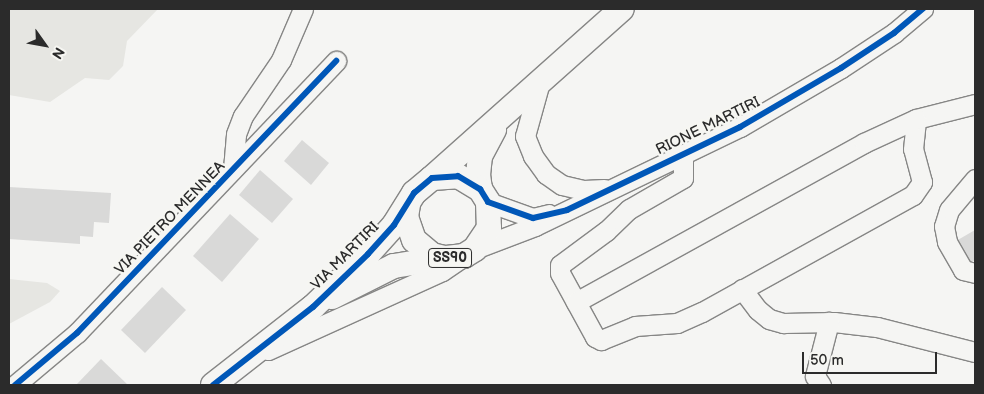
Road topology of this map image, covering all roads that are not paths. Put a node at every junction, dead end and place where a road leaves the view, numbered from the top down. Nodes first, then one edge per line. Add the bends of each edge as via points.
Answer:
1 (303, 9) edge
2 (622, 9) edge
3 (923, 9) edge
4 (336, 61) dead end
5 (540, 82) junction
6 (975, 104) edge
7 (916, 119) junction
8 (500, 120) junction
9 (683, 154) junction
10 (233, 170) junction
11 (432, 178) junction
12 (975, 179) edge
13 (610, 188) junction
14 (484, 196) junction
15 (408, 204) junction
16 (567, 210) junction
17 (461, 254) junction
18 (975, 273) edge
19 (742, 289) junction
20 (576, 302) junction
21 (313, 306) junction
22 (829, 322) junction
23 (975, 352) edge
24 (244, 360) junction
25 (15, 385) edge
26 (212, 385) edge
27 (821, 385) edge

1 - 10 street, VIA PIETRO MENNEA via 281,60 243,116 236,134
2 - 5 main road, VIA MARTIRI / SS90
3 - 9 street, RIONE MARTIRI via 894,33 841,68 740,127
4 - 10 street, VIA PIETRO MENNEA
5 - 8 main road, VIA MARTIRI / SS90
5 - 13 street via 525,136 532,156 546,174 562,185 584,190
6 - 7 street
7 - 19 street via 913,149 922,182 913,195
7 - 20 street via 864,143
8 - 11 main road, VIA MARTIRI / SS90
8 - 14 main road, VIA MARTIRI / SS90 via 480,156 478,175
9 - 13 street, RIONE MARTIRI
9 - 20 street via 683,178 629,209 606,231 560,265 560,273
10 - 25 street, VIA PIETRO MENNEA via 76,333
11 - 14 main road via 458,176
11 - 15 main road, VIA MARTIRI / SS90 via 422,184
12 - 18 street via 949,210 944,226 947,242 963,270
13 - 16 street, RIONE MARTIRI
14 - 16 street, RIONE MARTIRI via 532,218
14 - 17 main road, VIA MARTIRI / SS90 via 489,228
15 - 17 main road, SS90 via 406,216 414,240 422,249
15 - 21 main road, VIA MARTIRI / SS90 via 368,254
16 - 17 street, RIONE MARTIRI
17 - 21 main road, VIA MARTIRI / SS90 via 394,266
17 - 24 street, RIONE MARTIRI via 442,271
19 - 20 street via 677,323 635,326 601,340 594,337
19 - 22 street via 769,319 783,323
21 - 24 main road, VIA MARTIRI / SS90
22 - 23 street via 877,327
22 - 27 street via 815,376
24 - 26 main road, VIA MARTIRI / SS90

